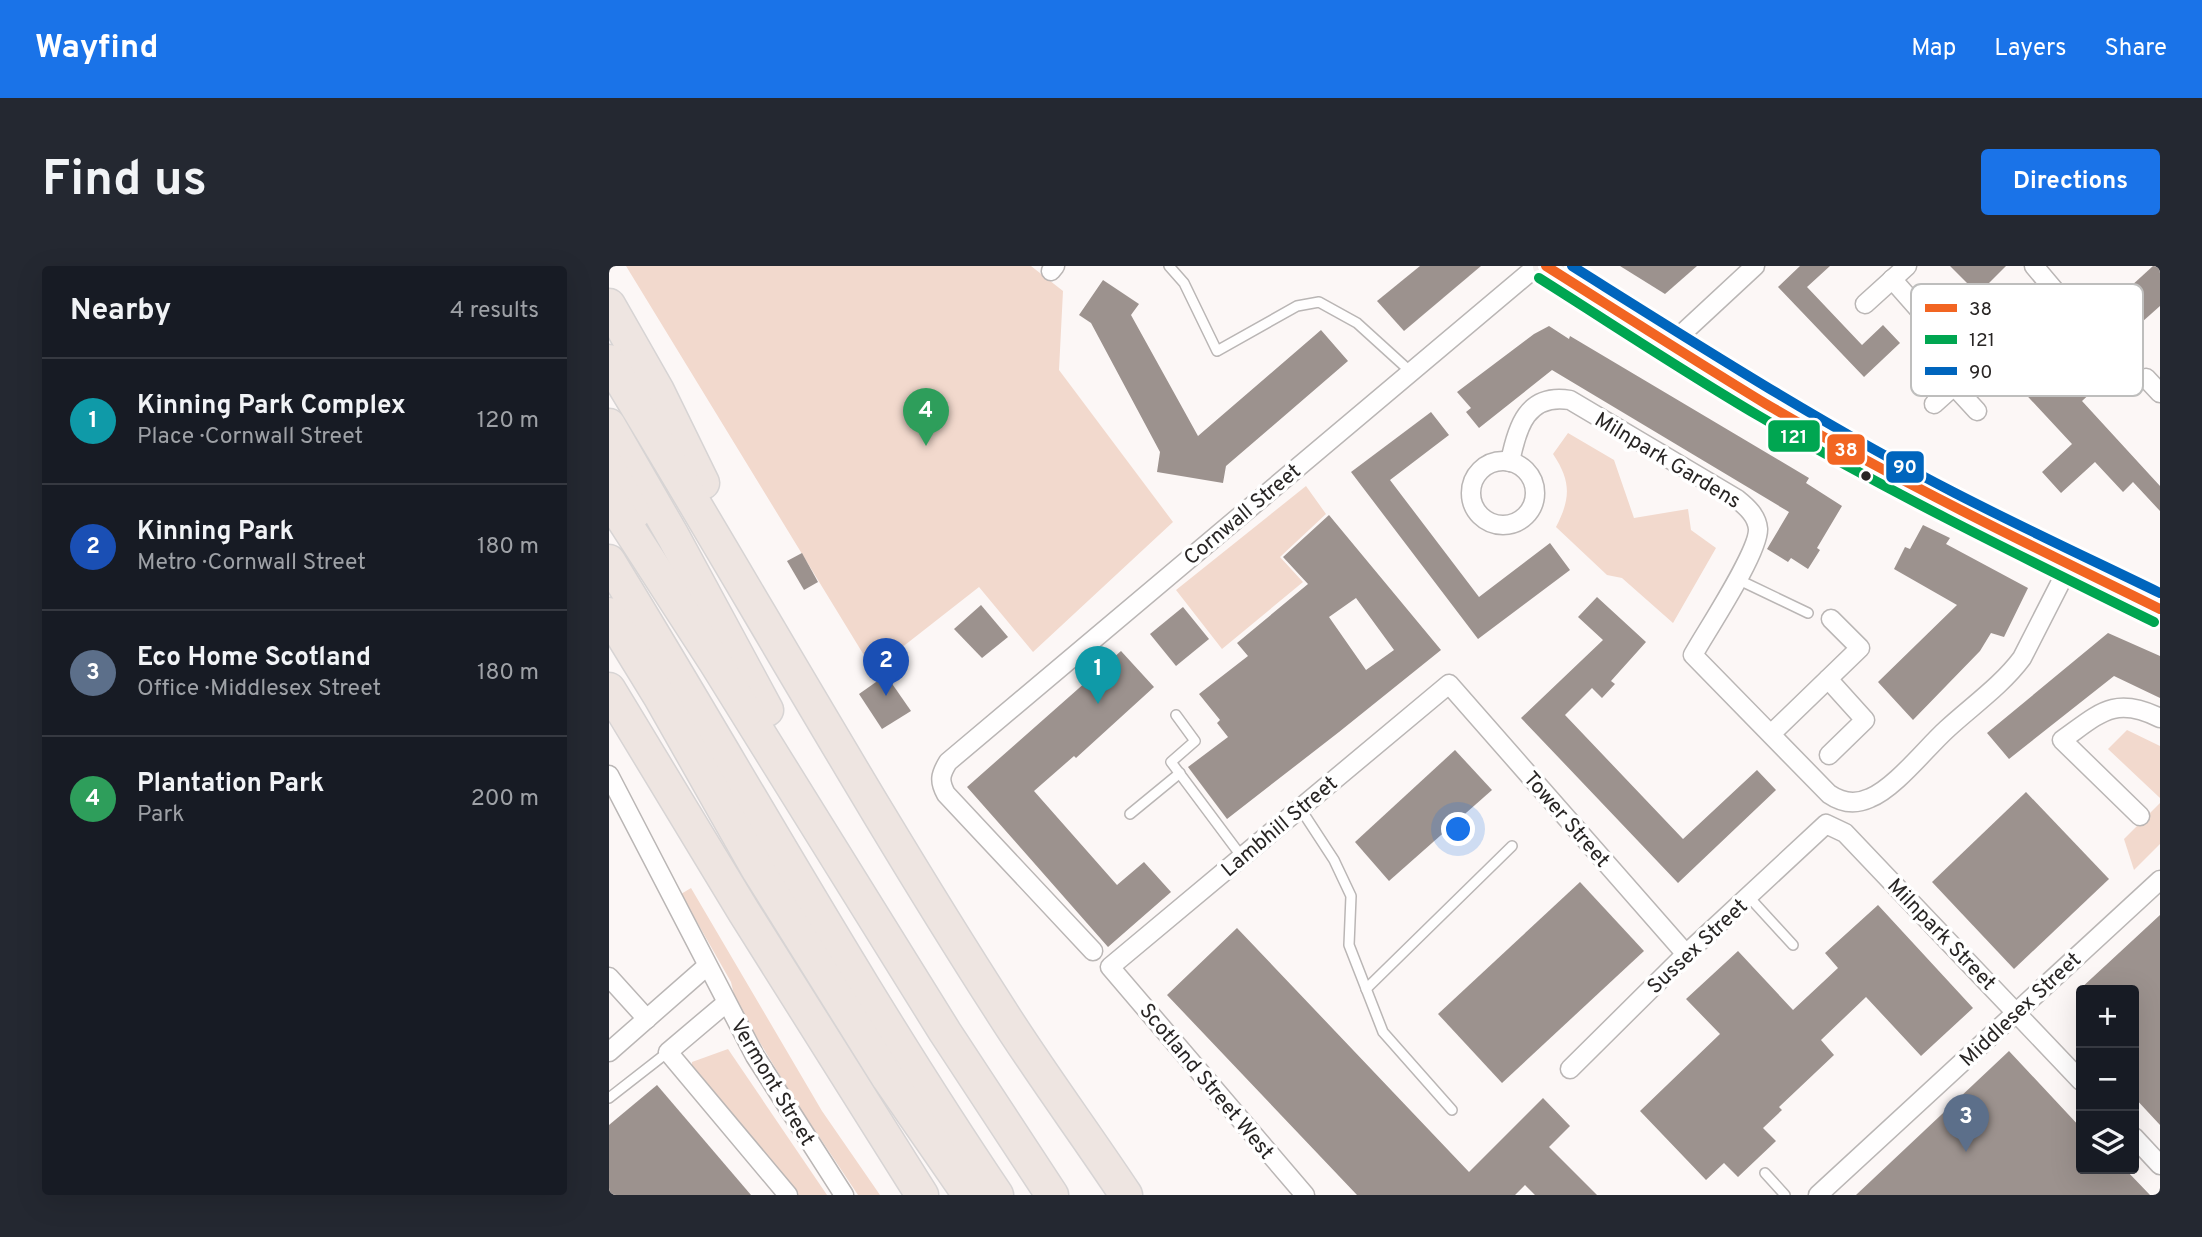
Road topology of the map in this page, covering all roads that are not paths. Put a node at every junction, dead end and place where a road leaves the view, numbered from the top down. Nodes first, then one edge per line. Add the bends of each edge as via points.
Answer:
1 (1169, 266) edge
2 (1537, 266) edge
3 (1546, 266) edge
4 (1755, 266) edge
5 (1907, 266) edge
6 (2034, 266) edge
7 (1892, 279) junction
8 (2049, 284) edge
9 (1911, 301) edge
10 (1865, 304) dead end
11 (609, 305) edge
12 (1672, 343) junction
13 (609, 361) edge
14 (1411, 372) junction
15 (2146, 378) dead end
16 (2160, 393) edge
17 (1943, 396) edge
18 (1963, 396) edge
19 (1934, 404) dead end
20 (1977, 411) dead end
21 (609, 425) edge
22 (1510, 462) dead end
23 (609, 468) edge
24 (609, 498) edge
25 (609, 561) edge
26 (2070, 564) junction
27 (1737, 579) junction
28 (2160, 608) edge
29 (1808, 613) dead end
30 (609, 614) edge
31 (1831, 619) dead end
32 (715, 662) junction
33 (1828, 679) junction
34 (1448, 684) joint
35 (609, 689) edge
36 (1176, 715) dead end
37 (820, 718) junction
38 (2160, 718) edge
39 (1770, 734) junction
40 (1829, 755) dead end
41 (1180, 774) junction
42 (609, 775) edge
43 (1300, 808) junction
44 (1131, 814) dead end
45 (2140, 816) dead end
46 (1826, 824) joint
47 (1512, 846) dead end
48 (1242, 857) junction
49 (2160, 880) edge
50 (1749, 897) junction
51 (1793, 945) dead end
52 (893, 950) junction
53 (1093, 951) dead end
54 (1686, 954) junction
55 (707, 966) junction
56 (1110, 967) joint
57 (609, 977) edge
58 (1366, 989) junction
59 (726, 1003) junction
60 (2016, 1011) junction
61 (647, 1019) junction
62 (609, 1052) edge
63 (668, 1052) junction
64 (1570, 1069) dead end
65 (2076, 1076) edge
66 (609, 1098) edge
67 (1452, 1110) dead end
68 (2139, 1142) edge
69 (2160, 1165) edge
70 (1765, 1172) dead end
71 (788, 1195) edge
72 (844, 1195) edge
73 (922, 1195) edge
74 (969, 1195) edge
75 (997, 1195) edge
76 (1052, 1195) edge
77 (1126, 1195) edge
78 (1305, 1195) edge
79 (1785, 1195) edge
80 (1818, 1195) edge

1 - 14 lane via 1184,283 1217,351 1297,306 1319,302 1357,323
2 - 14 street, Cornwall Street
3 - 12 main road
4 - 12 street
5 - 7 street
6 - 8 street
7 - 9 street
7 - 10 street
11 - 37 highway via 658,391
12 - 26 main road via 1821,435 1948,505
13 - 37 highway
14 - 53 street, Cornwall Street via 948,762 941,773 946,794
15 - 16 street
17 - 19 street
18 - 20 street
21 - 52 highway via 727,634
22 - 27 street, Milnpark Gardens via 1520,425 1531,410 1555,398 1572,401 1746,506 1758,526 1757,538
23 - 32 highway
24 - 32 highway
25 - 75 highway via 872,1003
26 - 28 main road
26 - 39 street, Milnpark Gardens via 2022,658 1883,791 1862,802 1839,801
27 - 29 lane
27 - 39 street, Milnpark Gardens via 1693,654
30 - 74 highway via 758,870 888,1077
31 - 33 street via 1860,648
32 - 52 highway
33 - 39 street
33 - 40 street via 1865,720
34 - 43 street, Lambhill Street
34 - 54 street, Tower Street
35 - 73 highway
36 - 41 lane via 1195,741 1171,762
37 - 77 highway via 1001,1012
38 - 45 street via 2140,708 2107,709 2062,740
41 - 44 lane
41 - 48 lane
42 - 55 street, Vermont Street
43 - 48 street, Lambhill Street
43 - 58 lane via 1351,896 1349,945
46 - 50 street, Sussex Street
46 - 60 street, Milnpark Street via 1845,833
47 - 58 lane
48 - 56 street, Lambhill Street
49 - 60 street, Middlesex Street
50 - 51 lane
50 - 54 street, Sussex Street
52 - 76 highway
54 - 64 street, Sussex Street
55 - 59 street, Vermont Street
55 - 61 street
56 - 78 street, Scotland Street West
57 - 61 street
58 - 67 lane via 1383,1032
59 - 63 street
59 - 72 street, Vermont Street
60 - 65 street, Milnpark Street
60 - 80 street, Middlesex Street
61 - 62 street
63 - 66 lane
63 - 71 street
68 - 69 street
70 - 79 lane

